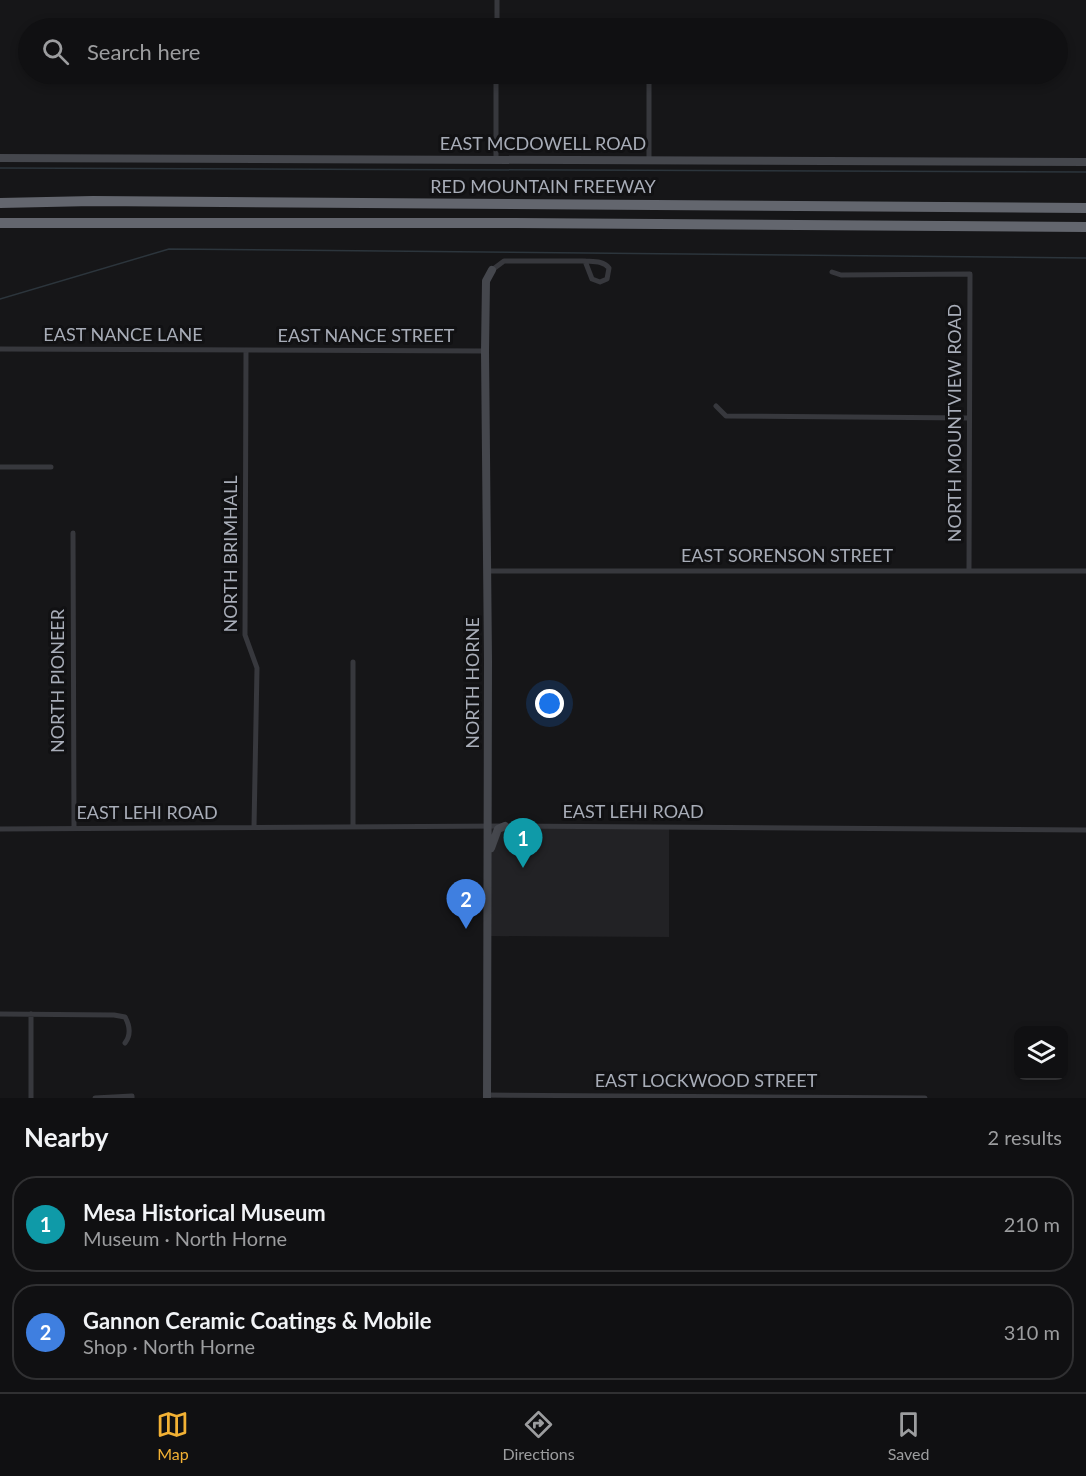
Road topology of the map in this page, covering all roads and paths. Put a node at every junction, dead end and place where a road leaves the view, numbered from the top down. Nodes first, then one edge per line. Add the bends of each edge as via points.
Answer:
1 (497, 0) edge
2 (497, 18) edge
3 (496, 84) edge
4 (649, 84) edge
5 (0, 158) edge
6 (496, 158) junction
7 (649, 159) junction
8 (1086, 162) edge
9 (0, 203) edge
10 (1086, 208) edge
11 (0, 223) edge
12 (1086, 227) edge
13 (585, 261) junction
14 (492, 270) joint
15 (832, 272) dead end
16 (0, 349) edge
17 (246, 351) junction
18 (485, 351) junction
19 (716, 406) dead end
20 (969, 418) junction
21 (0, 467) edge
22 (51, 467) dead end
23 (73, 533) dead end
24 (487, 570) junction
25 (1086, 571) edge
26 (969, 572) junction
27 (353, 662) dead end
28 (488, 826) junction
29 (505, 826) junction
30 (254, 827) junction
31 (353, 827) junction
32 (74, 828) junction
33 (0, 829) edge
34 (1086, 830) edge
35 (488, 867) junction
36 (0, 1014) edge
37 (31, 1014) junction
38 (125, 1043) dead end
39 (487, 1096) edge
40 (31, 1098) edge
41 (95, 1098) edge
42 (132, 1098) edge
43 (925, 1098) edge

1 - 2 street
3 - 6 street
4 - 7 street
5 - 6 street, EAST MCDOWELL ROAD
6 - 7 street, EAST MCDOWELL ROAD
7 - 8 street, EAST MCDOWELL ROAD
9 - 10 highway, RED MOUNTAIN FREEWAY
11 - 12 highway, RED MOUNTAIN FREEWAY
13 - 13 street via 605,264 609,271 607,279 592,279
13 - 14 street via 504,261
14 - 18 street, NORTH HORNE via 486,281
15 - 20 street, NORTH MOUNTVIEW ROAD via 970,274
16 - 17 street, EAST NANCE LANE
17 - 18 street, EAST NANCE STREET
17 - 30 street, NORTH BRIMHALL via 244,635 257,668
18 - 24 street, NORTH HORNE
19 - 20 street via 726,416
20 - 26 street, NORTH MOUNTVIEW ROAD
21 - 22 street
23 - 32 street, NORTH PIONEER
24 - 26 street, EAST SORENSON STREET
24 - 28 street, NORTH HORNE
25 - 26 street, EAST SORENSON STREET
27 - 31 street
28 - 29 street, EAST LEHI ROAD
28 - 31 street, EAST LEHI ROAD
28 - 35 street, NORTH HORNE
29 - 34 street, EAST LEHI ROAD
29 - 35 street via 494,837
30 - 31 street, EAST LEHI ROAD
30 - 32 street, EAST LEHI ROAD
32 - 33 street, EAST LEHI ROAD
35 - 39 street, NORTH HORNE
36 - 37 street
37 - 38 street via 125,1017 129,1030
37 - 40 street
39 - 43 street, EAST LOCKWOOD STREET
41 - 42 street

